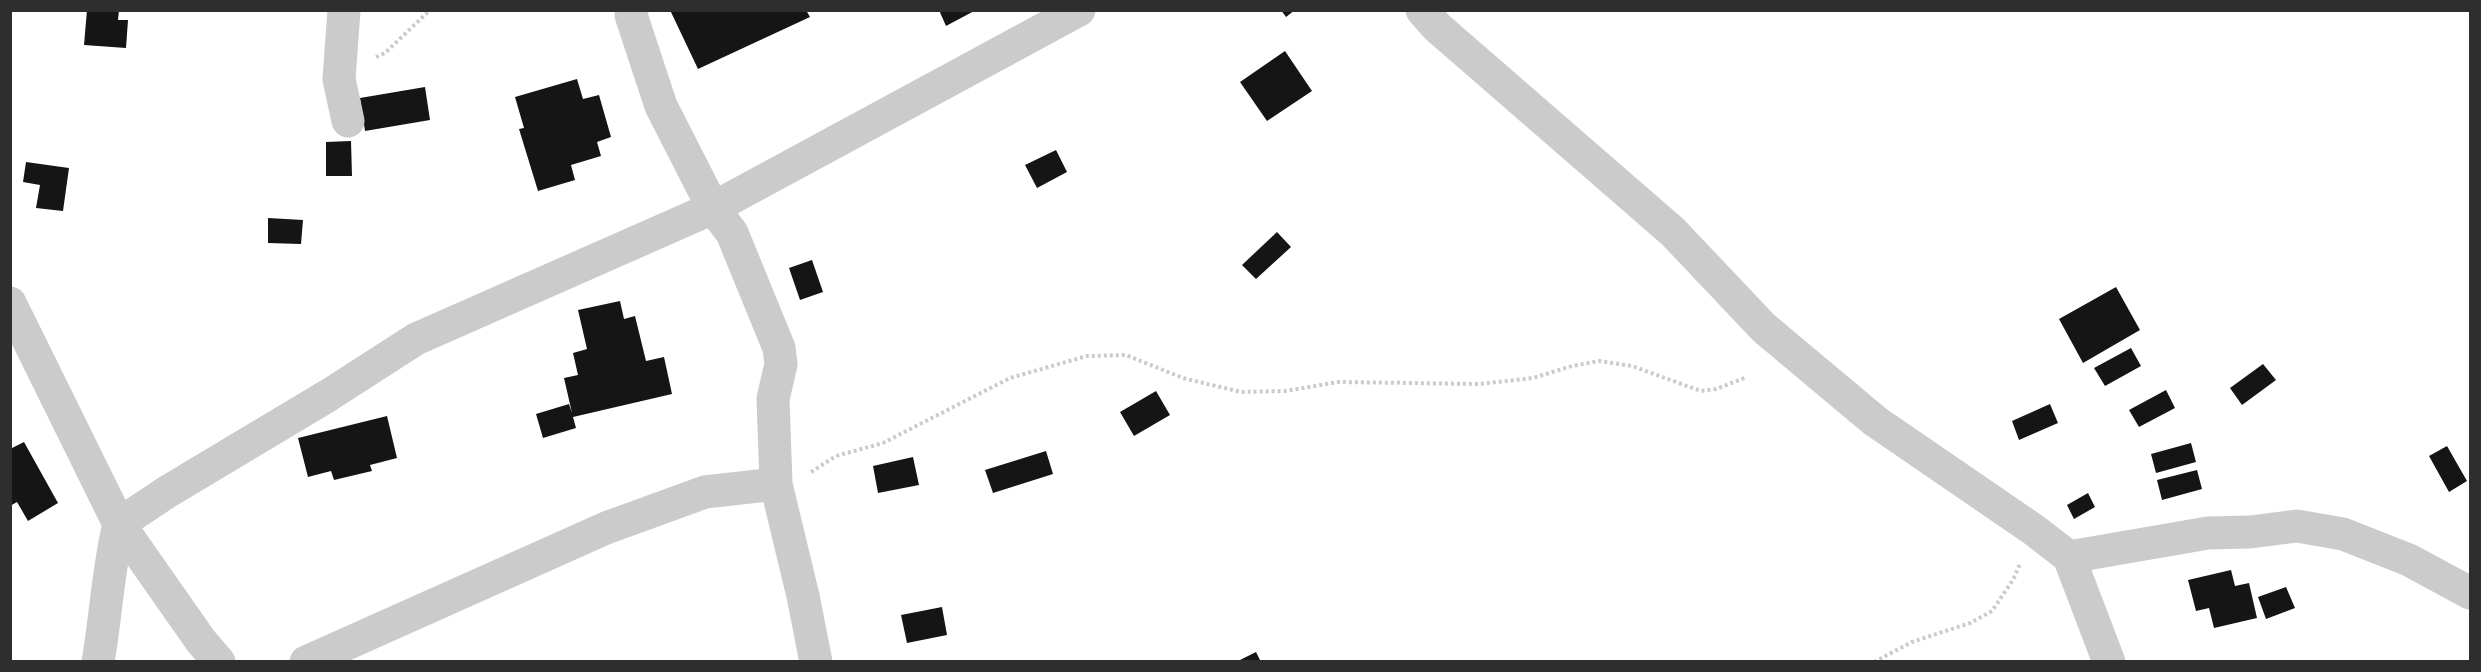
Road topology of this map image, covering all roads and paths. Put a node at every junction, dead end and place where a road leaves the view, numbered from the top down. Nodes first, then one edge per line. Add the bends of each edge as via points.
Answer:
1 (344, 10) edge
2 (430, 10) edge
3 (632, 10) edge
4 (1079, 10) edge
5 (1422, 10) edge
6 (340, 64) junction
7 (348, 121) dead end
8 (713, 208) junction
9 (10, 303) edge
10 (1747, 377) dead end
11 (776, 484) junction
12 (119, 524) junction
13 (2034, 530) junction
14 (2069, 558) junction
15 (2470, 593) edge
16 (98, 662) edge
17 (219, 662) edge
18 (306, 662) edge
19 (816, 662) edge
20 (1874, 662) edge
21 (2109, 662) edge

1 - 6 street
2 - 6 path via 385,53 363,62
3 - 8 street via 661,106
4 - 8 street
5 - 13 street via 1673,232 1764,328 1875,421
6 - 7 street via 339,79
8 - 11 street via 732,233 779,348 781,364 773,399
8 - 12 street via 416,339
9 - 12 street
10 - 11 path via 1701,391 1632,366 1599,361 1533,378 1479,384 1339,382 1285,391 1240,392 1183,378 1126,356 1087,356 1010,378 883,443 836,456 805,476
11 - 18 street via 705,492 606,528
11 - 19 street
12 - 16 street
12 - 17 street
13 - 14 street
13 - 20 path via 2013,580 1992,611 1970,623 1912,642
14 - 15 street via 2208,533 2296,526 2343,534 2409,560
14 - 21 street

